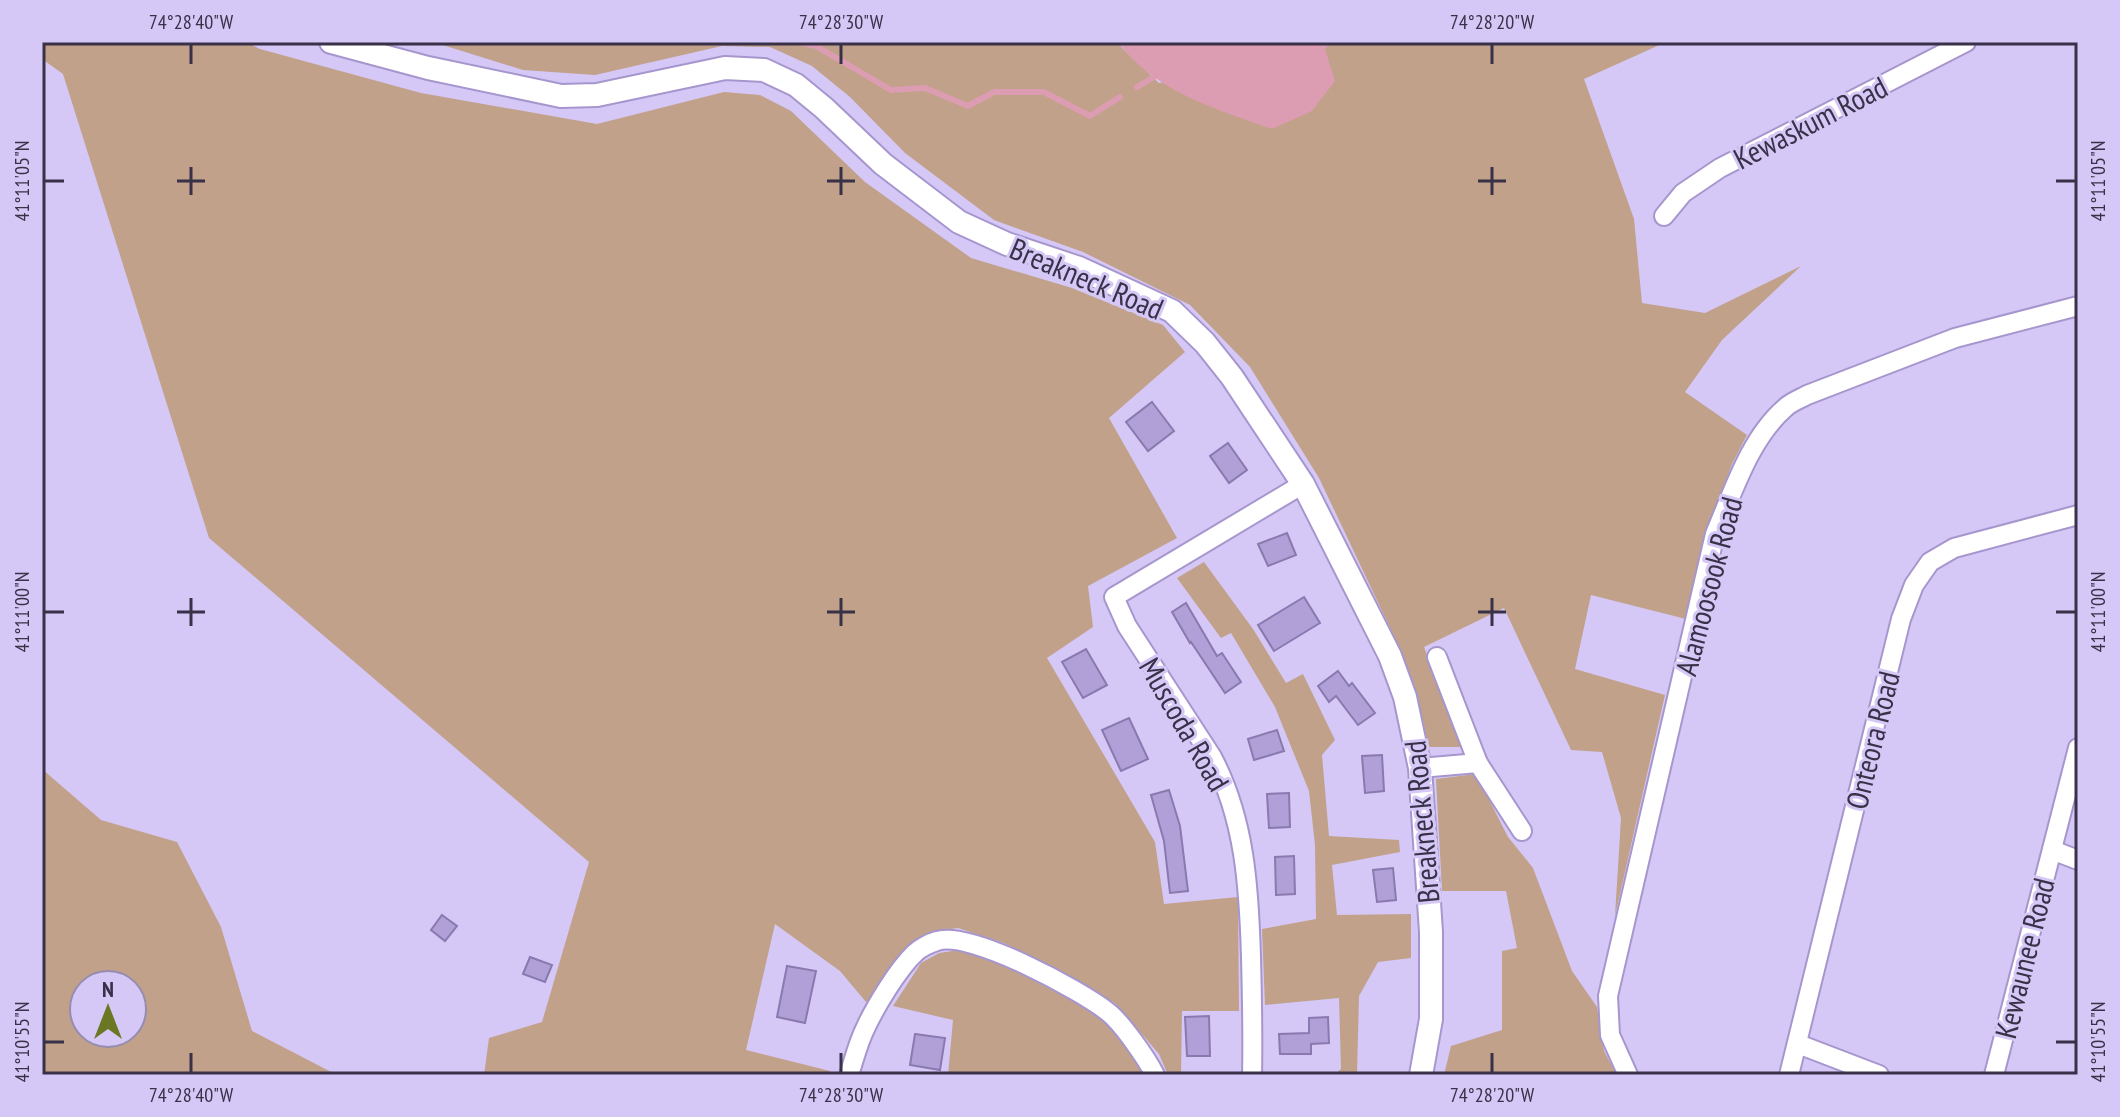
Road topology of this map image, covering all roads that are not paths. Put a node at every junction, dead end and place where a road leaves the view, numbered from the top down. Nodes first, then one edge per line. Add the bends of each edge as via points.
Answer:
1 (331, 42) edge
2 (1966, 42) edge
3 (1664, 216) dead end
4 (2078, 306) edge
5 (1303, 484) junction
6 (2078, 515) edge
7 (1437, 657) dead end
8 (2078, 748) edge
9 (1478, 763) junction
10 (1420, 768) junction
11 (1522, 831) dead end
12 (2052, 850) junction
13 (2078, 860) edge
14 (1798, 1044) junction
15 (849, 1075) edge
16 (1155, 1075) edge
17 (1252, 1075) edge
18 (1421, 1075) edge
19 (1628, 1075) edge
20 (1789, 1075) edge
21 (1879, 1075) edge
22 (1994, 1075) edge

1 - 5 street, Breakneck Road via 561,96 597,95 725,68 764,70 796,85 883,164 959,222 1172,311 1232,377
2 - 3 street, Kewaskum Road via 1720,168 1683,193
4 - 19 street, Alamoosook Road via 1955,338 1807,395 1786,407 1741,470 1715,534 1608,996 1610,1035
5 - 10 street, Breakneck Road via 1390,656
5 - 17 street, Muscoda Road via 1114,597 1224,779 1242,842 1249,896
6 - 14 street, Onteora Road via 1954,548 1930,562 1914,585 1901,619
7 - 9 street
8 - 12 street, Kewaunee Road
9 - 10 street
9 - 11 street
10 - 18 street, Breakneck Road via 1431,932 1431,1019
12 - 13 street
12 - 22 street, Kewaunee Road
14 - 20 street, Onteora Road
14 - 21 street
15 - 16 street via 865,1029 896,977 917,951 938,940 956,939 1050,976 1110,1013

